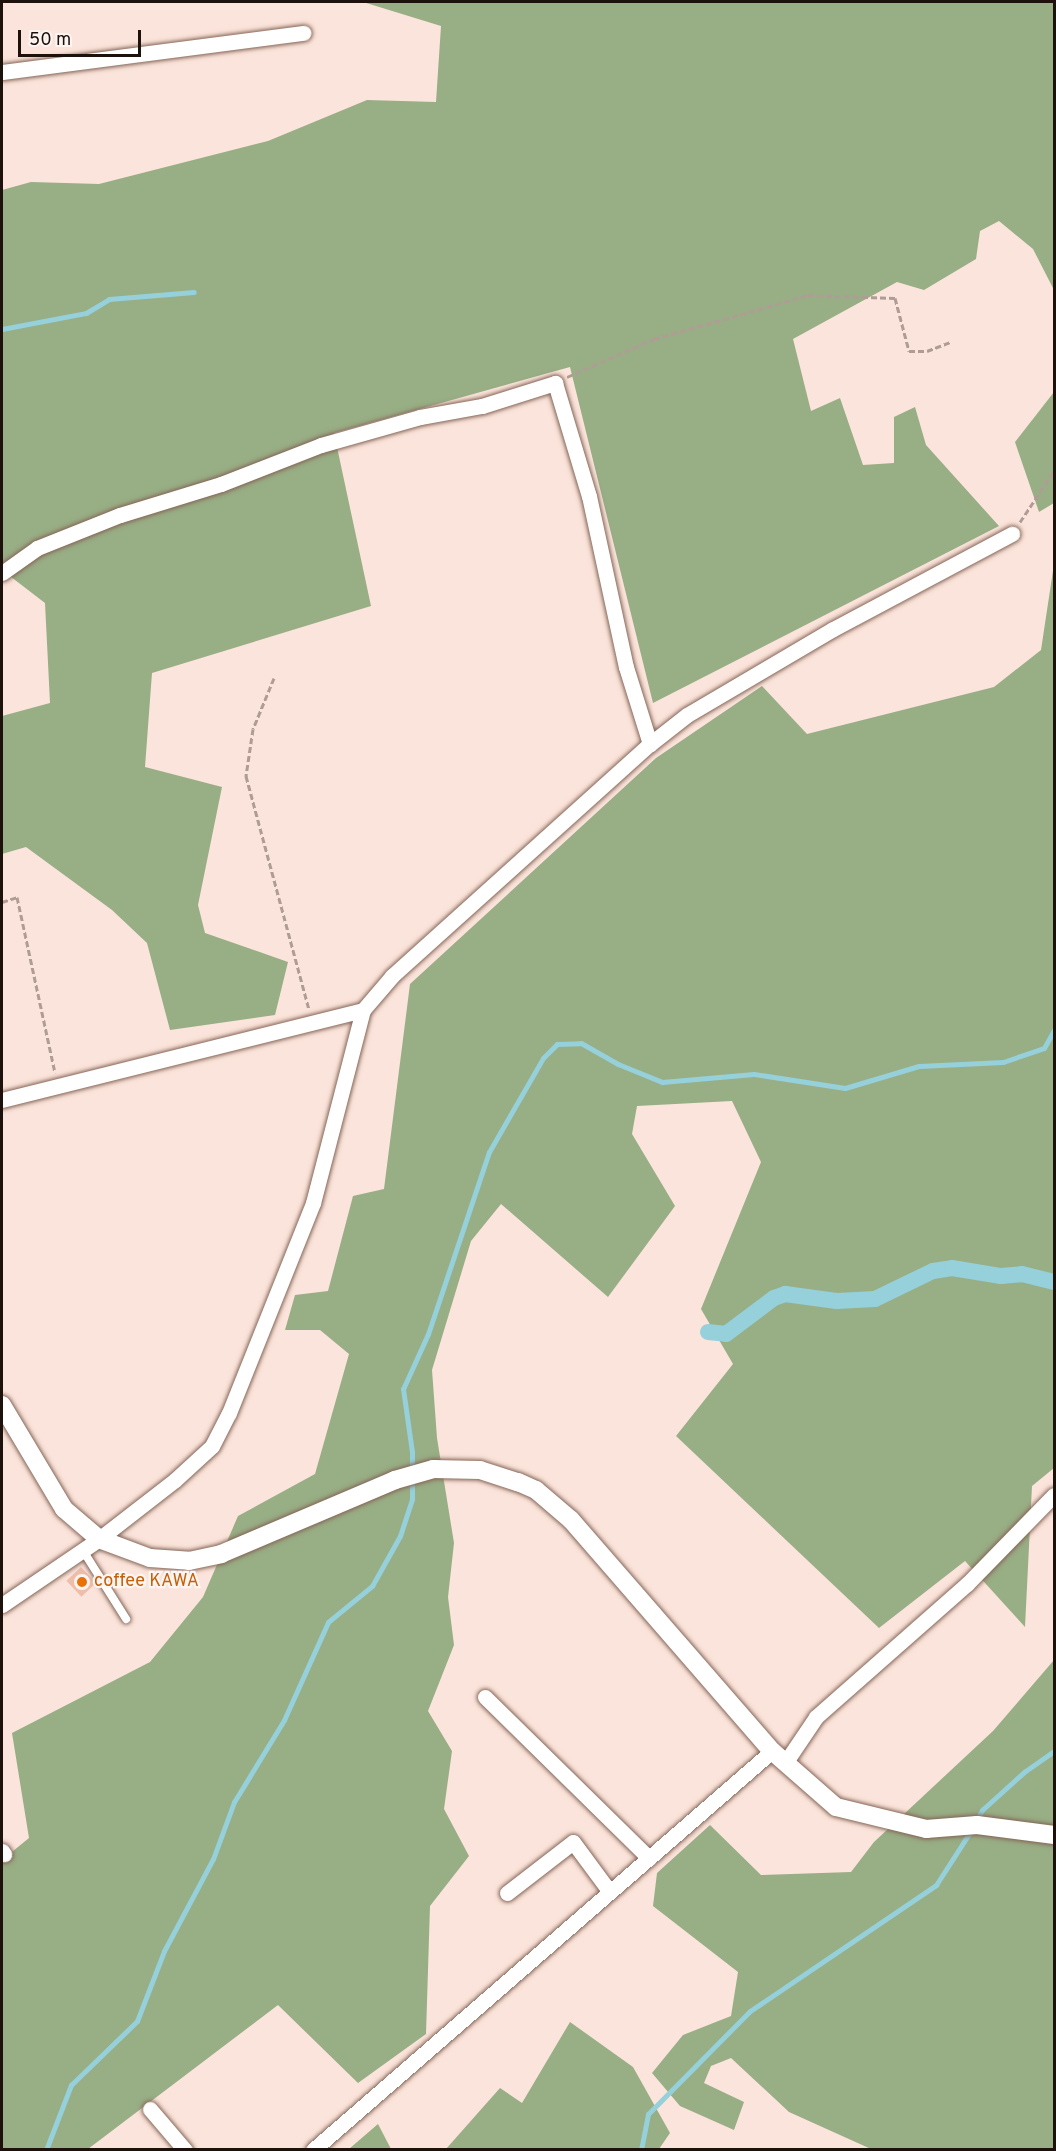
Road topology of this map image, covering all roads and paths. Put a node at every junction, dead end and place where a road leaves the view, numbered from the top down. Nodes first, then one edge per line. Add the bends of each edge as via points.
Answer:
1 (303, 33) dead end
2 (2, 72) edge
3 (951, 342) dead end
4 (555, 383) junction
5 (1054, 471) edge
6 (1012, 534) joint
7 (2, 573) edge
8 (274, 678) dead end
9 (650, 744) junction
10 (2, 902) edge
11 (363, 1011) junction
12 (311, 1023) junction
13 (58, 1086) junction
14 (2, 1100) edge
15 (2, 1405) edge
16 (1054, 1496) edge
17 (99, 1539) junction
18 (82, 1550) junction
19 (2, 1605) edge
20 (126, 1619) dead end
21 (485, 1697) dead end
22 (779, 1757) junction
23 (1054, 1835) edge
24 (649, 1858) junction
25 (610, 1892) junction
26 (507, 1893) dead end
27 (150, 2109) dead end
28 (185, 2150) edge
29 (313, 2150) edge

1 - 2 street
3 - 4 path via 927,351 909,351 895,298 808,296 654,339
4 - 7 street via 492,404 420,417 321,445 37,548
4 - 9 street via 589,496 626,667
5 - 6 path
6 - 9 street via 833,628 687,715
8 - 12 path via 253,729 246,776 308,999
9 - 11 street via 392,976
10 - 13 path via 17,897
11 - 12 street
11 - 17 street via 313,1203 229,1413 212,1446
12 - 13 street
13 - 14 street
15 - 17 street via 64,1509
16 - 22 street via 967,1584 816,1717
17 - 18 street
17 - 22 street via 150,1558 202,1559 275,1533 395,1480 447,1468 502,1476 536,1490 605,1556
18 - 19 street
18 - 20 lane
21 - 24 street
22 - 23 street via 836,1807 926,1829 977,1825
22 - 24 street
24 - 25 street
25 - 26 street via 573,1842
25 - 29 street
27 - 28 street

